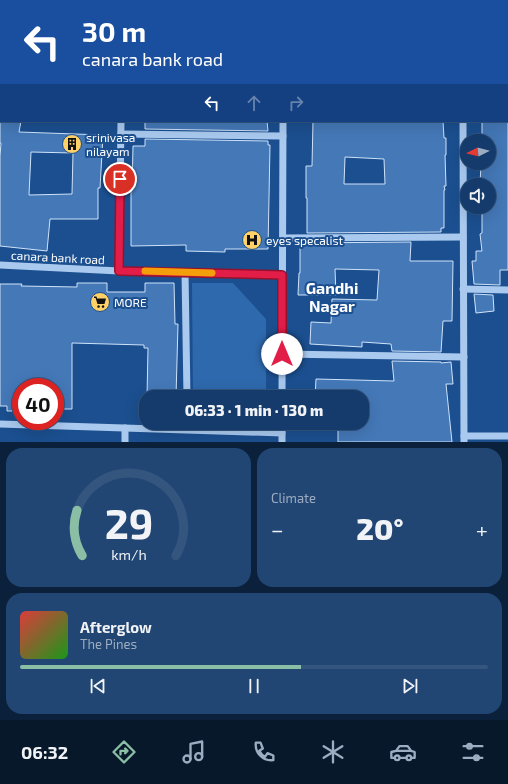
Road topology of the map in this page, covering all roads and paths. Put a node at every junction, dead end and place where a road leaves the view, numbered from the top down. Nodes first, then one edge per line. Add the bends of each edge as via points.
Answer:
1 (121, 122) edge
2 (283, 122) edge
3 (463, 122) edge
4 (121, 134) junction
5 (283, 136) junction
6 (463, 237) junction
7 (283, 238) junction
8 (0, 265) edge
9 (119, 271) junction
10 (185, 272) junction
11 (282, 275) junction
12 (464, 289) junction
13 (508, 290) edge
14 (282, 354) junction
15 (464, 357) junction
16 (187, 390) edge
17 (282, 390) edge
18 (0, 424) edge
19 (125, 428) junction
20 (139, 428) edge
21 (234, 430) edge
22 (282, 433) joint
23 (508, 436) edge
24 (464, 439) edge
25 (125, 442) edge
26 (282, 442) edge

1 - 4 street
2 - 5 street
3 - 6 street
4 - 5 street
4 - 9 street
5 - 7 street
6 - 7 street
6 - 12 street
7 - 11 street
8 - 9 street, canara bank road
9 - 10 street, canara bank road
10 - 11 street, canara bank road
10 - 16 street
11 - 14 street
12 - 13 street
12 - 15 street
14 - 15 street
14 - 17 street
15 - 24 street
18 - 19 street
19 - 20 street
19 - 25 street
21 - 22 street
22 - 26 street
23 - 24 street

